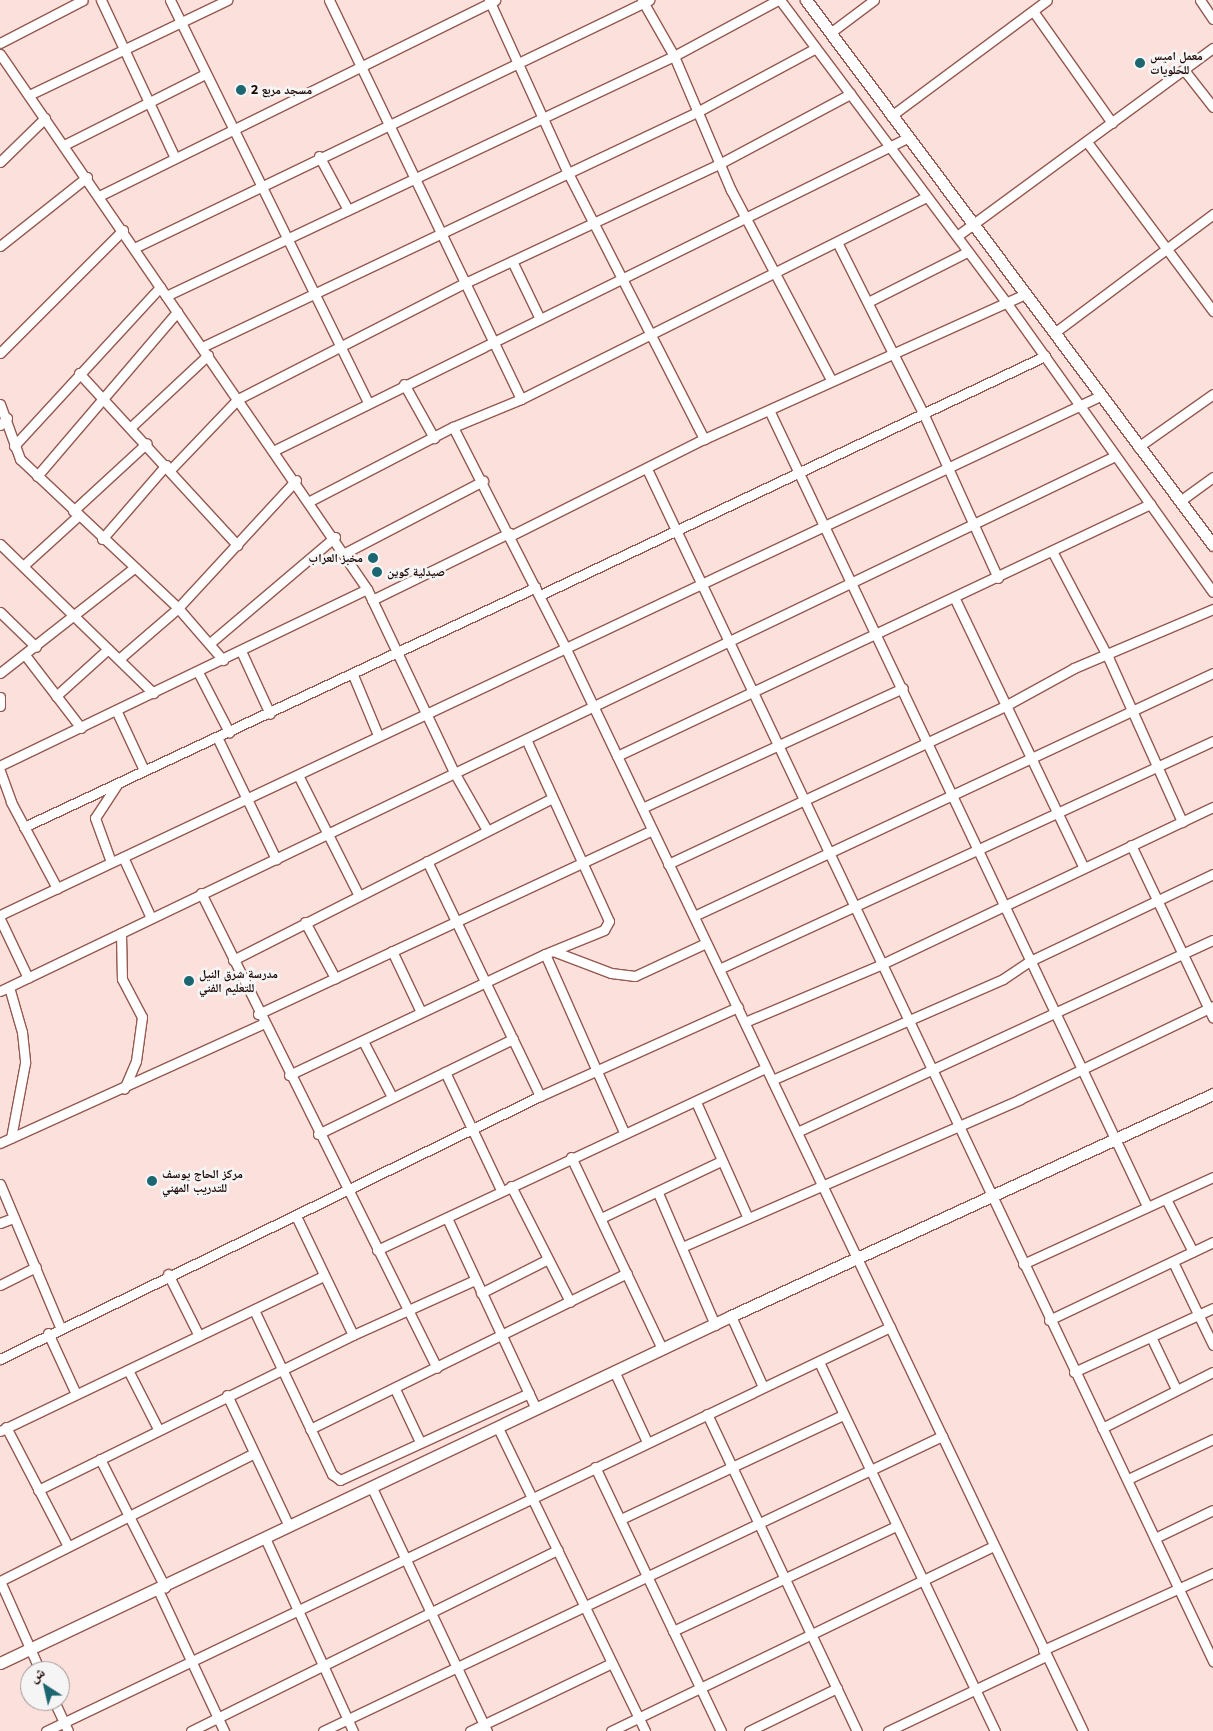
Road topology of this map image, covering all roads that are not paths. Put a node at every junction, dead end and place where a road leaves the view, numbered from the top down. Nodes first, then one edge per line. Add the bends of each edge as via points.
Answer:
1 (83, 0) edge
2 (102, 0) edge
3 (170, 0) edge
4 (227, 0) edge
5 (329, 0) edge
6 (779, 0) edge
7 (806, 0) edge
8 (874, 0) edge
9 (1047, 0) edge
10 (1200, 0) edge
11 (492, 1) edge
12 (645, 1) edge
13 (1033, 11) junction
14 (1213, 19) edge
15 (179, 20) junction
16 (830, 33) junction
17 (0, 43) edge
18 (124, 47) junction
19 (1213, 48) edge
20 (814, 49) junction
21 (0, 54) edge
22 (674, 56) junction
23 (519, 64) junction
24 (3, 66) edge
25 (361, 67) junction
26 (1184, 70) junction
27 (205, 74) junction
28 (850, 94) junction
29 (30, 95) junction
30 (150, 103) junction
31 (1213, 107) edge
32 (697, 112) junction
33 (891, 116) junction
34 (543, 117) junction
35 (45, 118) junction
36 (388, 123) junction
37 (1112, 123) junction
38 (232, 130) junction
39 (907, 138) junction
40 (1087, 142) junction
41 (64, 145) junction
42 (891, 150) junction
43 (319, 156) junction
44 (175, 158) junction
45 (0, 162) edge
46 (719, 164) junction
47 (568, 172) junction
48 (414, 176) junction
49 (87, 177) junction
50 (259, 186) junction
51 (99, 196) junction
52 (926, 197) junction
53 (347, 208) junction
54 (1213, 214) edge
55 (746, 217) junction
56 (594, 224) junction
57 (972, 225) junction
58 (123, 230) junction
59 (440, 233) junction
60 (957, 236) junction
61 (287, 239) junction
62 (837, 242) junction
63 (0, 246) edge
64 (134, 248) junction
65 (1166, 248) junction
66 (968, 252) junction
67 (512, 262) junction
68 (774, 273) junction
69 (622, 279) junction
70 (465, 283) junction
71 (160, 286) junction
72 (313, 292) junction
73 (1025, 294) junction
74 (166, 296) junction
75 (868, 302) junction
76 (1006, 302) junction
77 (177, 312) junction
78 (1213, 312) edge
79 (540, 319) junction
80 (652, 333) junction
81 (1054, 333) junction
82 (493, 341) junction
83 (341, 346) junction
84 (205, 351) junction
85 (0, 354) edge
86 (893, 354) junction
87 (1045, 356) junction
88 (79, 373) junction
89 (832, 380) junction
90 (404, 384) junction
91 (1213, 394) edge
92 (1100, 396) junction
93 (104, 397) junction
94 (238, 399) junction
95 (521, 399) junction
96 (368, 402) junction
97 (0, 404) edge
98 (1079, 406) junction
99 (769, 410) junction
100 (924, 415) junction
101 (7, 418) junction
102 (0, 425) edge
103 (132, 426) junction
104 (453, 428) junction
105 (434, 438) junction
106 (704, 439) junction
107 (147, 443) junction
108 (14, 446) junction
109 (1138, 447) junction
110 (275, 450) junction
111 (1115, 456) junction
112 (169, 467) junction
113 (647, 469) junction
114 (949, 470) junction
115 (801, 475) junction
116 (37, 476) junction
117 (1213, 477) edge
118 (296, 480) junction
119 (483, 481) junction
120 (310, 501) junction
121 (1180, 501) junction
122 (1150, 504) junction
123 (76, 513) junction
124 (972, 524) junction
125 (826, 528) junction
126 (673, 532) junction
127 (509, 534) junction
128 (335, 537) junction
129 (102, 539) junction
130 (0, 544) edge
131 (1213, 545) edge
132 (237, 546) junction
133 (1052, 551) junction
134 (345, 553) junction
135 (23, 566) junction
136 (134, 568) junction
137 (998, 578) junction
138 (850, 580) junction
139 (700, 588) junction
140 (367, 589) junction
141 (538, 591) junction
142 (1213, 592) edge
143 (372, 600) junction
144 (955, 600) junction
145 (178, 608) junction
146 (1213, 609) edge
147 (0, 612) edge
148 (73, 617) junction
149 (877, 635) junction
150 (726, 641) junction
151 (210, 644) junction
152 (36, 647) junction
153 (565, 647) junction
154 (108, 649) junction
155 (241, 652) junction
156 (25, 655) junction
157 (398, 656) junction
158 (1108, 657) junction
159 (119, 659) junction
160 (223, 660) junction
161 (198, 672) junction
162 (0, 673) edge
163 (1213, 673) edge
164 (353, 676) junction
165 (903, 688) junction
166 (153, 693) junction
167 (752, 695) junction
168 (56, 696) junction
169 (0, 697) edge
170 (593, 705) junction
171 (0, 706) edge
172 (1005, 706) junction
173 (116, 710) junction
174 (1132, 710) junction
175 (426, 712) junction
176 (270, 714) junction
177 (80, 728) junction
178 (229, 732) junction
179 (378, 735) junction
180 (217, 737) junction
181 (526, 739) junction
182 (1213, 741) edge
183 (926, 742) junction
184 (777, 748) junction
185 (617, 756) junction
186 (1031, 757) junction
187 (1158, 765) junction
188 (0, 766) edge
189 (0, 770) edge
190 (144, 770) junction
191 (455, 774) junction
192 (298, 775) junction
193 (120, 780) junction
194 (953, 797) junction
195 (246, 799) junction
196 (551, 799) junction
197 (805, 801) junction
198 (1213, 807) edge
199 (642, 808) junction
200 (1057, 814) junction
201 (1182, 822) junction
202 (24, 827) junction
203 (487, 830) junction
204 (652, 830) junction
205 (328, 834) junction
206 (1131, 845) junction
207 (979, 852) junction
208 (122, 856) junction
209 (830, 856) junction
210 (276, 859) junction
211 (427, 861) junction
212 (580, 861) junction
213 (111, 862) junction
214 (668, 864) junction
215 (1084, 868) junction
216 (1213, 874) edge
217 (57, 888) junction
218 (201, 893) junction
219 (358, 894) junction
220 (1157, 900) junction
221 (1004, 906) junction
222 (853, 909) junction
223 (0, 915) edge
224 (694, 916) junction
225 (151, 918) junction
226 (0, 919) edge
227 (305, 922) junction
228 (456, 922) junction
229 (121, 934) junction
230 (1213, 940) edge
231 (706, 943) junction
232 (392, 952) junction
233 (549, 953) junction
234 (1183, 954) junction
235 (233, 960) junction
236 (1030, 961) junction
237 (880, 965) junction
238 (719, 969) junction
239 (28, 978) junction
240 (335, 978) junction
241 (485, 979) junction
242 (4, 989) edge
243 (738, 1007) junction
244 (1211, 1007) edge
245 (420, 1010) junction
246 (258, 1014) junction
247 (1056, 1014) junction
248 (907, 1018) junction
249 (1213, 1018) edge
250 (745, 1022) junction
251 (262, 1024) junction
252 (513, 1039) junction
253 (363, 1041) junction
254 (766, 1068) junction
255 (1083, 1068) junction
256 (594, 1071) junction
257 (934, 1071) junction
258 (445, 1072) junction
259 (288, 1075) junction
260 (772, 1080) junction
261 (124, 1089) junction
262 (1213, 1094) edge
263 (540, 1096) junction
264 (392, 1097) junction
265 (696, 1102) junction
266 (959, 1126) junction
267 (474, 1131) junction
268 (624, 1132) junction
269 (797, 1132) junction
270 (318, 1134) junction
271 (11, 1138) junction
272 (1117, 1139) junction
273 (0, 1143) edge
274 (571, 1157) junction
275 (722, 1161) junction
276 (1213, 1177) edge
277 (0, 1184) edge
278 (511, 1186) junction
279 (823, 1186) junction
280 (501, 1190) junction
281 (348, 1192) junction
282 (658, 1193) junction
283 (992, 1199) junction
284 (1166, 1199) junction
285 (1147, 1206) junction
286 (296, 1216) junction
287 (13, 1218) junction
288 (448, 1218) junction
289 (601, 1218) junction
290 (748, 1218) junction
291 (0, 1223) edge
292 (1213, 1242) edge
293 (682, 1247) junction
294 (377, 1250) junction
295 (1192, 1252) junction
296 (546, 1260) junction
297 (856, 1260) junction
298 (1173, 1262) junction
299 (1023, 1264) junction
300 (36, 1267) junction
301 (627, 1273) junction
302 (168, 1274) junction
303 (324, 1276) junction
304 (475, 1280) junction
305 (0, 1285) edge
306 (481, 1293) junction
307 (570, 1302) junction
308 (1213, 1308) edge
309 (254, 1310) junction
310 (407, 1311) junction
311 (1199, 1315) junction
312 (731, 1316) junction
313 (1048, 1320) junction
314 (715, 1325) junction
315 (60, 1327) junction
316 (890, 1327) junction
317 (48, 1333) junction
318 (352, 1335) junction
319 (199, 1336) junction
320 (1150, 1337) junction
321 (503, 1338) junction
322 (1213, 1345) edge
323 (662, 1349) junction
324 (0, 1359) edge
325 (819, 1362) junction
326 (437, 1368) junction
327 (128, 1370) junction
328 (282, 1370) junction
329 (1074, 1372) junction
330 (1213, 1372) edge
331 (615, 1373) junction
332 (763, 1387) junction
333 (395, 1389) junction
334 (1176, 1389) junction
335 (529, 1393) junction
336 (76, 1394) junction
337 (227, 1395) junction
338 (536, 1409) junction
339 (707, 1414) junction
340 (843, 1415) junction
341 (498, 1428) junction
342 (1102, 1428) junction
343 (3, 1429) edge
344 (158, 1429) junction
345 (310, 1429) junction
346 (942, 1436) junction
347 (1213, 1439) edge
348 (420, 1442) junction
349 (647, 1442) junction
350 (254, 1453) junction
351 (100, 1459) junction
352 (595, 1467) junction
353 (730, 1469) junction
354 (870, 1470) junction
355 (1128, 1479) junction
356 (372, 1488) junction
357 (38, 1490) junction
358 (532, 1497) junction
359 (1213, 1510) edge
360 (130, 1514) junction
361 (621, 1519) junction
362 (756, 1523) junction
363 (289, 1526) junction
364 (896, 1526) junction
365 (265, 1538) junction
366 (1155, 1538) junction
367 (67, 1544) junction
368 (994, 1546) junction
369 (558, 1550) junction
370 (406, 1560) junction
371 (1213, 1572) edge
372 (649, 1577) junction
373 (785, 1579) junction
374 (924, 1579) junction
375 (0, 1581) edge
376 (162, 1588) junction
377 (1178, 1588) junction
378 (585, 1606) junction
379 (299, 1611) junction
380 (432, 1614) junction
381 (673, 1631) junction
382 (812, 1631) junction
383 (1213, 1638) edge
384 (1204, 1642) junction
385 (30, 1649) junction
386 (1045, 1653) junction
387 (35, 1661) edge
388 (192, 1661) junction
389 (1213, 1661) edge
390 (0, 1663) edge
391 (612, 1664) junction
392 (325, 1668) junction
393 (456, 1668) junction
394 (698, 1686) junction
395 (837, 1688) junction
396 (975, 1691) junction
397 (59, 1711) edge
398 (218, 1718) junction
399 (639, 1718) junction
400 (348, 1719) junction
401 (66, 1727) edge
402 (485, 1728) edge
403 (46, 1731) edge
404 (191, 1731) edge
405 (224, 1731) edge
406 (323, 1731) edge
407 (353, 1731) edge
408 (470, 1731) edge
409 (612, 1731) edge
410 (645, 1731) edge
411 (721, 1731) edge
412 (749, 1731) edge
413 (858, 1731) edge
414 (888, 1731) edge
415 (995, 1731) edge
416 (1083, 1731) edge

1 - 17 street
2 - 18 street
3 - 15 street
4 - 15 street
5 - 25 street
6 - 20 street
6 - 22 street
7 - 16 street
8 - 16 street
9 - 13 street
10 - 14 street
11 - 23 street
11 - 25 street
12 - 22 street
12 - 23 street
13 - 33 street
13 - 37 street
15 - 18 street
15 - 27 street
16 - 33 street
18 - 29 street
18 - 30 street
19 - 26 street
20 - 28 street
20 - 32 street
21 - 24 street
22 - 32 street
22 - 34 street
23 - 34 street
23 - 36 street
24 - 29 street
25 - 36 street
25 - 38 street
26 - 31 street
26 - 37 street
27 - 30 street
27 - 38 street
28 - 42 street
28 - 46 street
29 - 35 street
30 - 41 street
30 - 44 street
32 - 46 street
32 - 47 street
33 - 39 street
34 - 47 street
34 - 48 street
35 - 41 street
35 - 45 street
36 - 43 street
36 - 48 street
37 - 40 street
38 - 44 street
38 - 50 street
39 - 42 street
39 - 57 street
40 - 57 street
40 - 65 street
41 - 49 street
42 - 52 street
42 - 55 street
43 - 50 street
43 - 53 street
44 - 51 street
46 - 55 street
46 - 56 street
47 - 56 street
47 - 59 street
48 - 53 street
48 - 59 street
49 - 51 street
49 - 63 street
50 - 61 street
50 - 64 street
51 - 58 street
52 - 60 street
52 - 62 street
53 - 61 street
54 - 65 street
55 - 68 street
55 - 69 street
56 - 67 street
56 - 69 street
57 - 60 street
57 - 73 street
58 - 64 street
58 - 85 street
59 - 70 street
59 - 72 street
60 - 66 street
61 - 72 street
61 - 74 street
62 - 68 street
62 - 75 street
64 - 71 street
65 - 78 street
65 - 81 street
66 - 75 street
66 - 76 street
67 - 70 street
67 - 79 street
68 - 80 street
68 - 89 street
69 - 79 street
69 - 80 street
70 - 82 street
70 - 83 street
71 - 74 street
71 - 88 street
72 - 83 street
72 - 84 street
73 - 76 street
73 - 81 street
74 - 77 street
75 - 86 street
76 - 86 street
76 - 87 street
77 - 84 street
77 - 93 street
79 - 82 street
80 - 95 street
80 - 106 street
81 - 92 street
82 - 90 street
82 - 95 street
83 - 94 street
83 - 96 street
84 - 94 street
84 - 103 street
86 - 89 street
86 - 100 street
87 - 98 street
87 - 100 street
88 - 93 street
88 - 108 street
89 - 99 street
90 - 96 street
90 - 105 street
91 - 109 street
92 - 98 street
92 - 109 street
93 - 103 street
93 - 116 street
94 - 110 street
94 - 112 street
95 - 104 street
96 - 110 street
97 - 101 street
98 - 111 street
98 - 114 street
99 - 106 street
99 - 115 street
100 - 114 street
100 - 115 street
101 - 102 street
101 - 108 street
103 - 107 street
104 - 105 street
104 - 119 street
105 - 120 street
106 - 113 street
107 - 112 street
107 - 123 street
108 - 116 street
109 - 121 street
110 - 118 street
111 - 122 street
111 - 124 street
112 - 129 street
112 - 132 street
113 - 126 street
113 - 127 street
114 - 124 street
114 - 125 street
115 - 125 street
115 - 126 street
116 - 123 street
117 - 121 street
118 - 120 street
118 - 132 street
119 - 127 street
119 - 134 street
120 - 128 street
121 - 131 street
122 - 133 street
122 - 142 street
123 - 129 street
123 - 135 street
124 - 137 street
124 - 138 street
125 - 138 street
125 - 139 street
126 - 139 street
126 - 141 street
127 - 141 street
127 - 143 street
128 - 134 street
128 - 151 street
129 - 136 street
130 - 135 street
132 - 145 street
133 - 137 street
133 - 158 street
134 - 140 street
135 - 148 street
136 - 145 street
136 - 148 street
137 - 144 street
138 - 149 street
138 - 150 street
139 - 150 street
139 - 153 street
140 - 143 street
140 - 155 street
141 - 153 street
141 - 157 street
143 - 157 street
144 - 149 street
144 - 172 street
145 - 151 street
145 - 159 street
146 - 158 street
147 - 152 street
148 - 152 street
148 - 154 street
149 - 165 street
149 - 167 street
150 - 167 street
150 - 170 street
151 - 160 street
152 - 156 street
153 - 170 street
153 - 175 street
154 - 159 street
154 - 168 street
155 - 160 street
155 - 176 street
156 - 162 street
156 - 168 street
157 - 164 street
157 - 175 street
158 - 172 street via 1074,668
158 - 174 street
159 - 166 street
160 - 161 street
161 - 166 street
161 - 178 street
163 - 174 street
164 - 176 street
164 - 179 street
165 - 183 street
165 - 184 street
166 - 173 street
167 - 184 street
167 - 185 street
168 - 177 street
169 - 171 street
170 - 181 street
170 - 185 street
172 - 183 street
172 - 186 street
173 - 177 street
173 - 190 street
174 - 186 street
174 - 187 street
175 - 179 street
175 - 191 street
176 - 178 street
177 - 188 street
178 - 180 street
179 - 192 street
180 - 190 street
180 - 195 street
181 - 191 street
181 - 196 street
182 - 187 street
183 - 194 street
183 - 197 street
184 - 197 street
184 - 199 street
185 - 199 street
186 - 194 street
186 - 200 street
187 - 200 street
187 - 201 street
189 - 202 street
190 - 193 street
191 - 203 street
191 - 205 street
192 - 195 street
192 - 205 street
193 - 202 street
193 - 213 street via 95,818
194 - 207 street
194 - 209 street
195 - 208 street
195 - 210 street
196 - 203 street
196 - 212 street
197 - 209 street
197 - 214 street
198 - 201 street
199 - 204 street
200 - 207 street
200 - 215 street
201 - 206 street
202 - 217 street
203 - 211 street
204 - 212 street
204 - 214 street
205 - 210 street
205 - 219 street
206 - 215 street
206 - 220 street
207 - 221 street
207 - 222 street
208 - 213 street
208 - 225 street
209 - 222 street
209 - 224 street
210 - 218 street
211 - 219 street
211 - 228 street
212 - 228 street
212 - 233 street via 608,926
213 - 217 street
214 - 224 street
215 - 221 street
216 - 220 street
217 - 223 street
218 - 225 street
218 - 235 street
219 - 227 street
220 - 234 street
220 - 236 street
221 - 236 street
221 - 237 street
222 - 237 street
222 - 238 street
224 - 231 street
225 - 229 street
226 - 239 street
227 - 235 street
227 - 240 street
228 - 232 street
228 - 241 street
229 - 239 street
229 - 261 street via 122,979 142,1018 136,1062
230 - 234 street
231 - 233 street via 635,976 611,973
231 - 238 street
232 - 240 street
232 - 245 street
233 - 241 street
233 - 256 street
234 - 244 street
234 - 247 street
235 - 246 street
236 - 247 street
236 - 248 street via 1003,979
237 - 248 street
237 - 250 street
238 - 243 street
239 - 242 street
240 - 246 street
241 - 245 street
241 - 252 street
242 - 271 street via 24,1054 22,1098
243 - 250 street
243 - 256 street
244 - 249 street
244 - 255 street
245 - 253 street
246 - 251 street
247 - 255 street
247 - 257 street
248 - 257 street
248 - 260 street
250 - 254 street
251 - 259 street
251 - 261 street
252 - 258 street
252 - 263 street
253 - 259 street
253 - 264 street
254 - 260 street
254 - 265 street
255 - 266 street
255 - 272 street
256 - 263 street
256 - 268 street
257 - 266 street
257 - 269 street
258 - 264 street
258 - 267 street
259 - 270 street
260 - 269 street
261 - 271 street
262 - 272 street
263 - 267 street
264 - 270 street
265 - 268 street
265 - 275 street
266 - 279 street
266 - 283 street
267 - 280 street
267 - 281 street
268 - 274 street
269 - 279 street
270 - 281 street
271 - 273 street
272 - 283 street
272 - 285 street
274 - 278 street
274 - 289 street
275 - 282 street
275 - 290 street
276 - 284 street
277 - 287 street
278 - 280 street
278 - 296 street
279 - 290 street
279 - 297 street
280 - 288 street
281 - 286 street
281 - 294 street
282 - 289 street
282 - 293 street
283 - 297 street
283 - 299 street
284 - 285 street
284 - 295 street
285 - 299 street
286 - 302 street
286 - 303 street
287 - 291 street
287 - 300 street
288 - 294 street
288 - 304 street
289 - 301 street
290 - 293 street
292 - 295 street
293 - 314 street
294 - 310 street
295 - 298 street
296 - 306 street
296 - 307 street
297 - 312 street
297 - 316 street
298 - 311 street
298 - 313 street
299 - 313 street
300 - 305 street
300 - 315 street
301 - 307 street
301 - 323 street
302 - 315 street
302 - 319 street
303 - 309 street
303 - 318 street
304 - 306 street
304 - 310 street
306 - 321 street
307 - 321 street
308 - 311 street
309 - 319 street
309 - 328 street
310 - 318 street
310 - 326 street
311 - 320 street
311 - 322 street
312 - 314 street
312 - 332 street
313 - 329 street
314 - 323 street
315 - 317 street
316 - 325 street
316 - 346 street
317 - 324 street
317 - 336 street
318 - 328 street
319 - 327 street
320 - 329 street
320 - 334 street
321 - 326 street
321 - 335 street
323 - 331 street
325 - 332 street
325 - 340 street
326 - 333 street
327 - 336 street
327 - 344 street
328 - 337 street
328 - 345 street
329 - 342 street
330 - 334 street
331 - 338 street
331 - 349 street
332 - 339 street
333 - 345 street
333 - 348 street
334 - 342 street
335 - 338 street
335 - 348 street
336 - 343 street
337 - 344 street
337 - 350 street
338 - 341 street
339 - 349 street
339 - 353 street
340 - 353 street
340 - 354 street
341 - 356 street
341 - 358 street
342 - 355 street
343 - 357 street
344 - 351 street
345 - 348 street via 332,1474 340,1480
346 - 354 street
346 - 368 street
347 - 355 street
349 - 352 street
350 - 360 street
350 - 363 street
351 - 357 street
351 - 360 street
352 - 358 street
352 - 361 street
353 - 361 street
353 - 362 street
354 - 362 street
354 - 364 street
355 - 366 street
356 - 363 street
356 - 370 street
357 - 367 street
358 - 369 street
358 - 370 street
359 - 366 street
360 - 367 street
360 - 376 street
361 - 372 street
362 - 372 street
362 - 373 street
363 - 365 street
364 - 373 street
364 - 374 street
365 - 376 street
365 - 379 street
366 - 377 street
367 - 375 street
368 - 374 street
368 - 386 street
369 - 378 street
369 - 380 street
370 - 379 street
370 - 380 street
371 - 377 street
372 - 378 street
372 - 381 street
373 - 381 street
373 - 382 street
374 - 382 street
374 - 396 street
375 - 385 street
376 - 385 street
376 - 388 street
377 - 384 street
377 - 386 street
378 - 391 street
378 - 393 street
379 - 388 street
379 - 392 street
380 - 392 street
380 - 393 street
381 - 394 street
382 - 394 street
382 - 395 street
383 - 384 street
384 - 389 street
385 - 387 street
385 - 390 street
386 - 396 street
386 - 416 street
388 - 398 street
388 - 401 street
391 - 399 street
391 - 402 street
392 - 398 street
392 - 400 street
393 - 400 street
393 - 402 street
394 - 399 street
394 - 411 street
395 - 412 street
395 - 413 street
396 - 414 street
396 - 415 street
397 - 401 street
398 - 404 street
398 - 405 street
399 - 409 street
399 - 410 street
400 - 406 street
400 - 407 street
401 - 403 street
402 - 408 street

